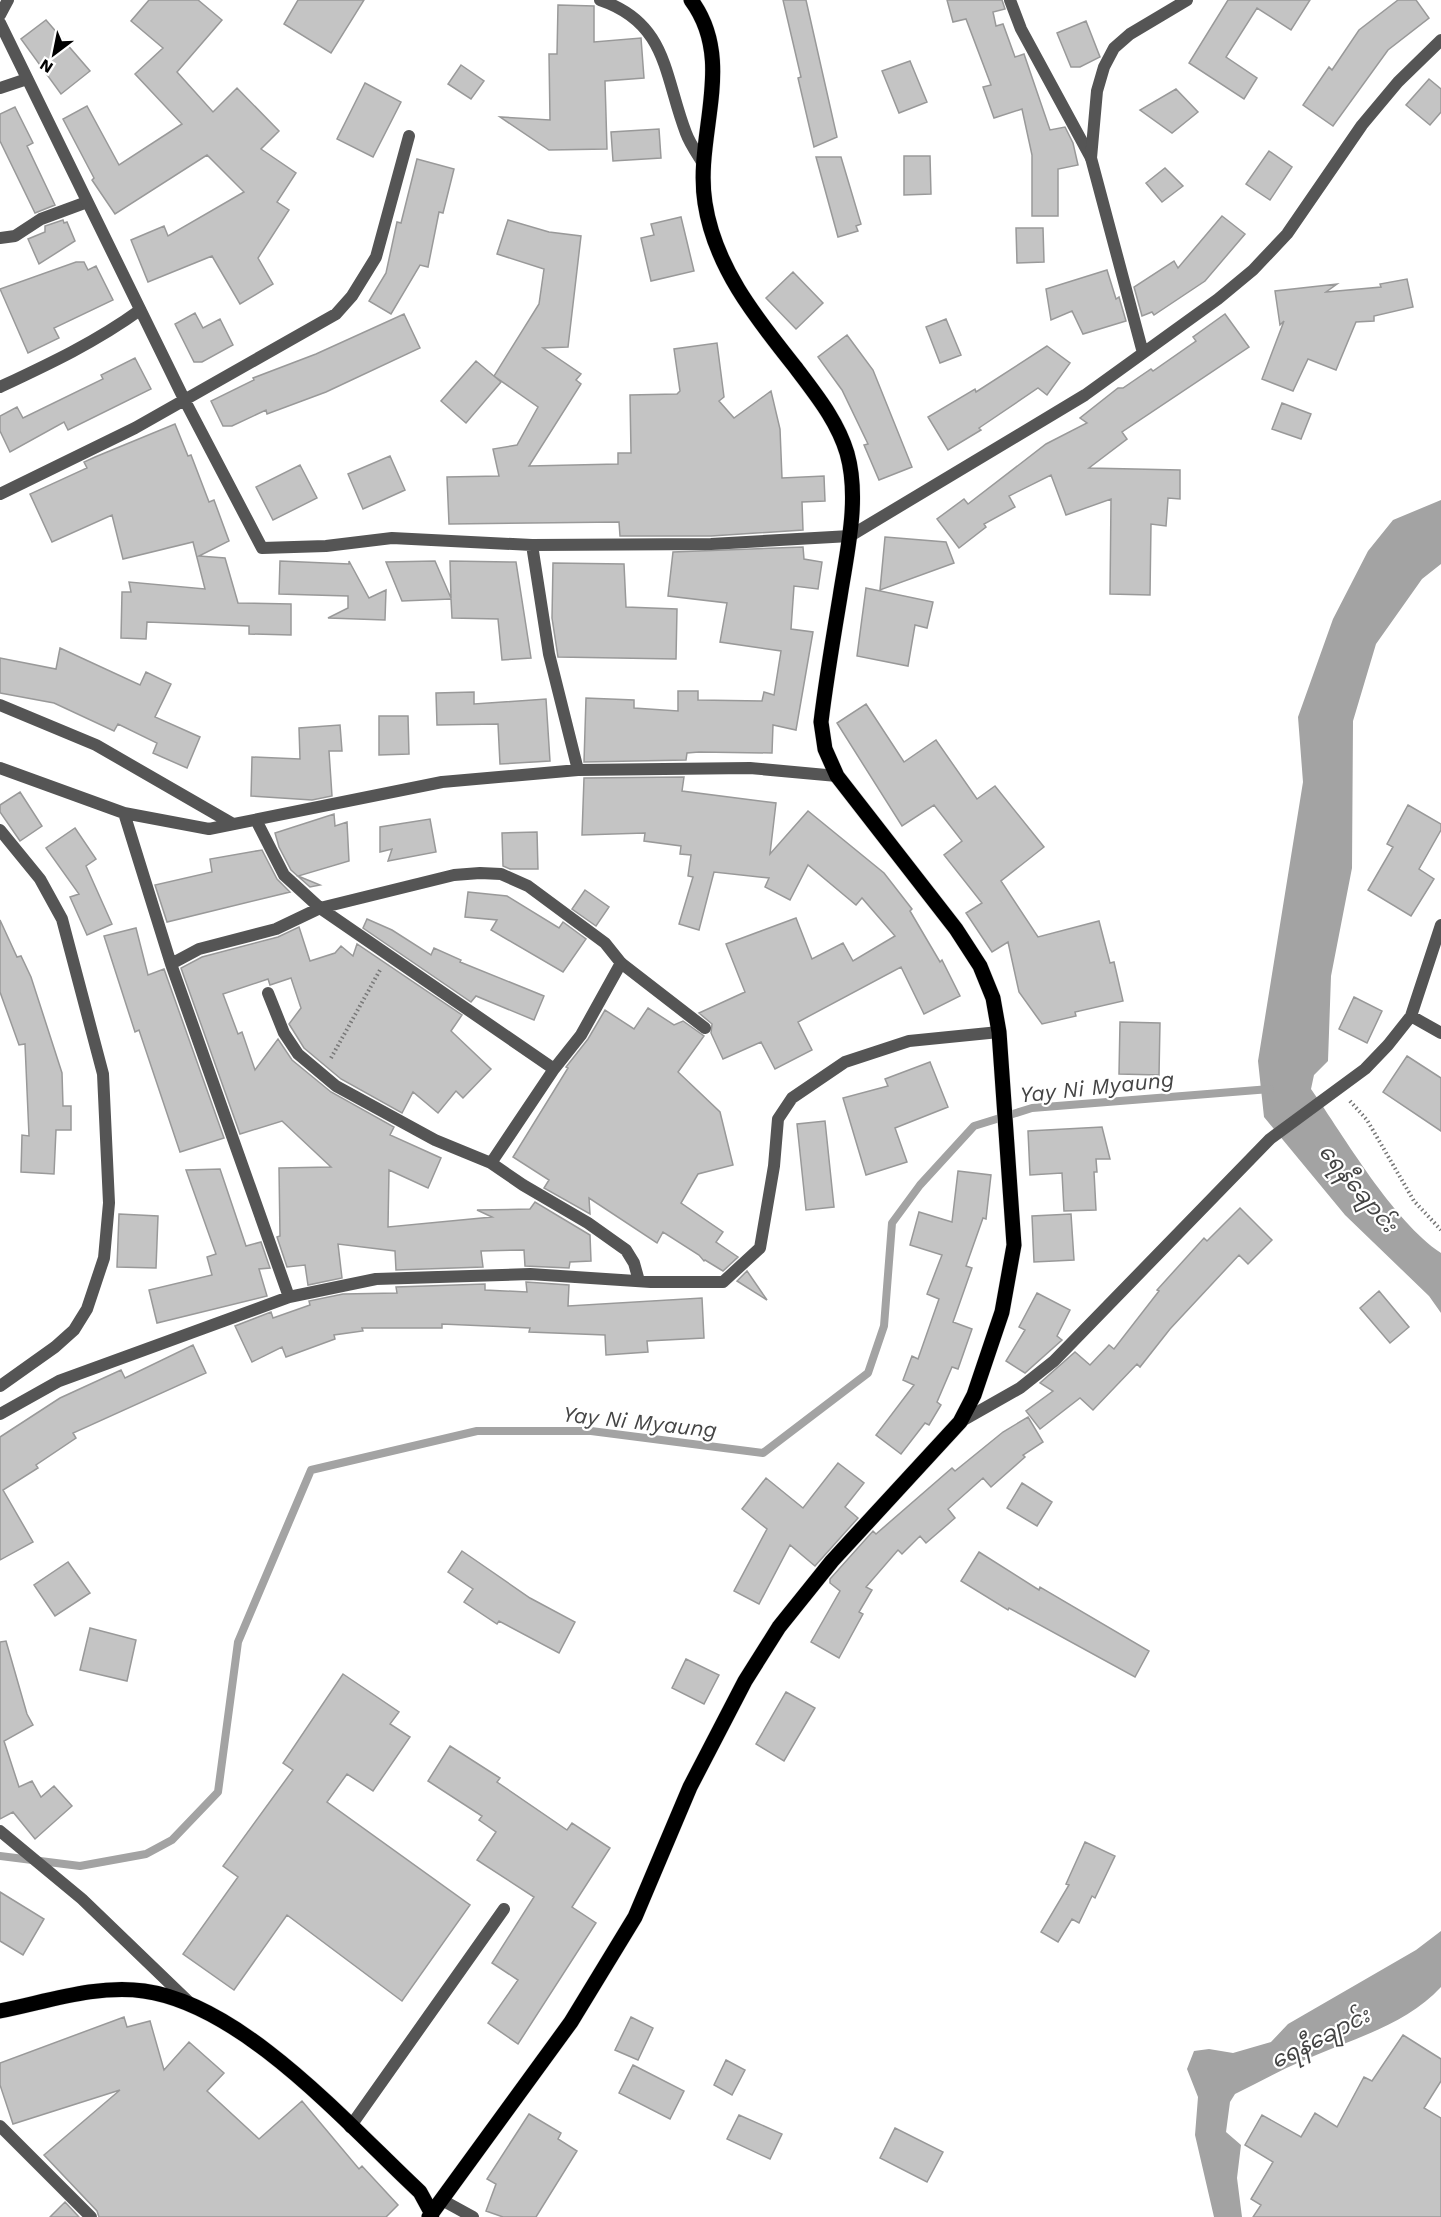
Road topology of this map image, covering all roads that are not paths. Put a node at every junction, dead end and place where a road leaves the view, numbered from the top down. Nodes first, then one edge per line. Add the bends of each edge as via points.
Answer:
1 (8, 0) edge
2 (600, 0) edge
3 (691, 0) edge
4 (1010, 0) edge
5 (1187, 0) edge
6 (0, 15) edge
7 (0, 23) edge
8 (1441, 40) edge
9 (27, 79) junction
10 (0, 88) edge
11 (409, 136) dead end
12 (1091, 158) junction
13 (704, 165) junction
14 (87, 202) junction
15 (0, 238) edge
16 (140, 310) junction
17 (1143, 352) junction
18 (0, 387) edge
19 (184, 399) junction
20 (0, 494) edge
21 (850, 536) junction
22 (532, 545) junction
23 (0, 705) edge
24 (0, 768) edge
25 (578, 770) junction
26 (837, 776) junction
27 (124, 813) junction
28 (256, 820) junction
29 (233, 824) junction
30 (0, 830) edge
31 (320, 908) junction
32 (1441, 925) edge
33 (621, 963) junction
34 (171, 964) junction
35 (268, 993) dead end
36 (1411, 1016) junction
37 (705, 1028) dead end
38 (999, 1032) junction
39 (1441, 1032) edge
40 (554, 1069) junction
41 (491, 1163) junction
42 (639, 1281) junction
43 (289, 1297) junction
44 (0, 1386) edge
45 (0, 1414) edge
46 (960, 1422) junction
47 (0, 1831) edge
48 (504, 1909) dead end
49 (190, 2002) junction
50 (0, 2011) edge
51 (0, 2126) edge
52 (350, 2127) junction
53 (420, 2192) junction
54 (442, 2200) junction
55 (433, 2216) edge
56 (91, 2217) edge
57 (473, 2217) edge

1 - 6 street
2 - 13 street via 628,12 654,38 686,134
3 - 13 main road via 702,15 711,42 713,99
4 - 12 street
5 - 12 street via 1114,48 1097,91
7 - 9 street
8 - 17 street via 1362,125 1287,234 1260,263 1218,299
9 - 10 street
9 - 14 street
11 - 19 street via 376,257 352,296 336,314 316,327
12 - 17 street
13 - 21 main road via 705,203 728,273 748,308 825,405 837,426 853,483
14 - 15 street via 41,219 15,236
14 - 16 street
16 - 18 street via 113,330
16 - 19 street
17 - 21 street via 1085,395
19 - 20 street via 135,428
19 - 22 street via 262,548 392,538
21 - 22 street via 711,544
21 - 26 main road via 821,722 825,749
22 - 25 street via 549,654
23 - 29 street via 96,745
24 - 27 street
25 - 26 street via 750,768
25 - 28 street via 442,782
26 - 38 main road via 968,947 993,998
27 - 29 street via 209,829
27 - 34 street
28 - 29 street
28 - 31 street via 284,875
30 - 44 street via 40,879 62,919 103,1074 109,1203 104,1258 87,1309 74,1330 56,1347
31 - 33 street via 454,875 501,874 528,886 605,943
31 - 34 street via 276,929 199,949
31 - 40 street
32 - 36 street
33 - 37 street
33 - 40 street via 581,1035
34 - 43 street
35 - 41 street via 284,1033 298,1054 336,1086 435,1140
36 - 39 street
36 - 46 street via 1365,1069 1270,1139 1054,1361 1020,1388
38 - 42 street via 909,1041 845,1062 792,1098 778,1119 760,1248 723,1282
38 - 46 main road via 1014,1245 990,1353
40 - 41 street
41 - 42 street via 626,1250
42 - 43 street via 530,1274 376,1279
43 - 45 street via 59,1381
46 - 54 main road via 832,1561 779,1627 745,1681 690,1787 635,1917 571,2022
47 - 49 street via 82,1899
48 - 52 street
49 - 50 main road via 144,1991 103,1990
49 - 52 main road via 273,2053
51 - 56 street
52 - 53 main road
53 - 54 main road
53 - 55 main road
54 - 55 main road
54 - 57 street

